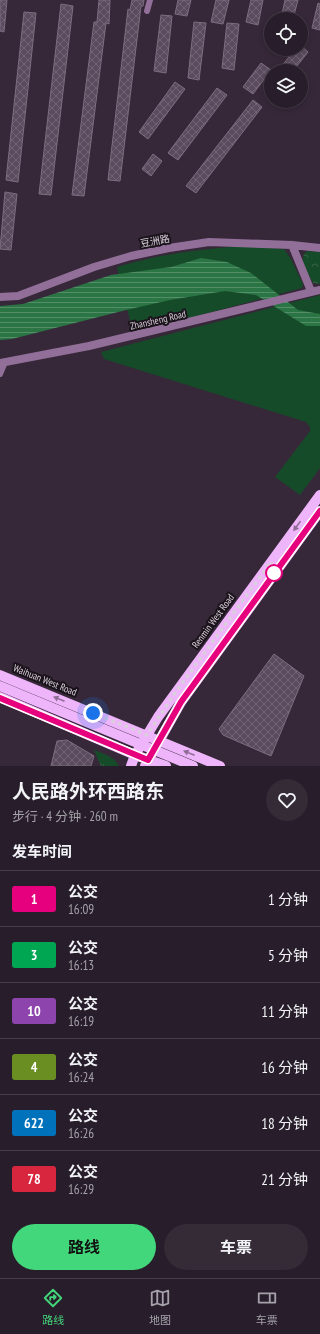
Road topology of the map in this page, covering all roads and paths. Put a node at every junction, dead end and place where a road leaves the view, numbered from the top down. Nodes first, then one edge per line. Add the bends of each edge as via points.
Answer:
1 (150, 0) edge
2 (147, 11) dead end
3 (292, 245) junction
4 (320, 248) edge
5 (320, 290) edge
6 (311, 291) junction
7 (0, 297) edge
8 (2, 362) edge
9 (0, 374) edge
10 (320, 495) edge
11 (320, 511) edge
12 (0, 675) edge
13 (0, 686) edge
14 (0, 698) edge
15 (147, 735) junction
16 (158, 740) junction
17 (135, 755) junction
18 (146, 763) edge
19 (131, 766) edge
20 (166, 766) edge
21 (192, 766) edge
22 (220, 766) edge

1 - 2 street
3 - 4 street, 豆洲路
3 - 6 street
3 - 7 street, 豆洲路 via 209,242 170,248 94,267 18,296
5 - 6 street, Zhansheng Road
6 - 8 street, Zhansheng Road via 208,319 89,346
8 - 9 street
10 -> 15 main road, Renmin West Road
11 - 16 main road via 181,702
15 -> 12 main road, Waihuan West Road
13 - 21 main road, bridge
14 - 17 main road
15 - 16 main road, Waihuan West Road
15 - 17 main road, Renmin West Road
16 - 18 main road
22 -> 16 main road
17 - 18 main road
17 - 19 main road, Renmin West Road
18 - 20 main road

